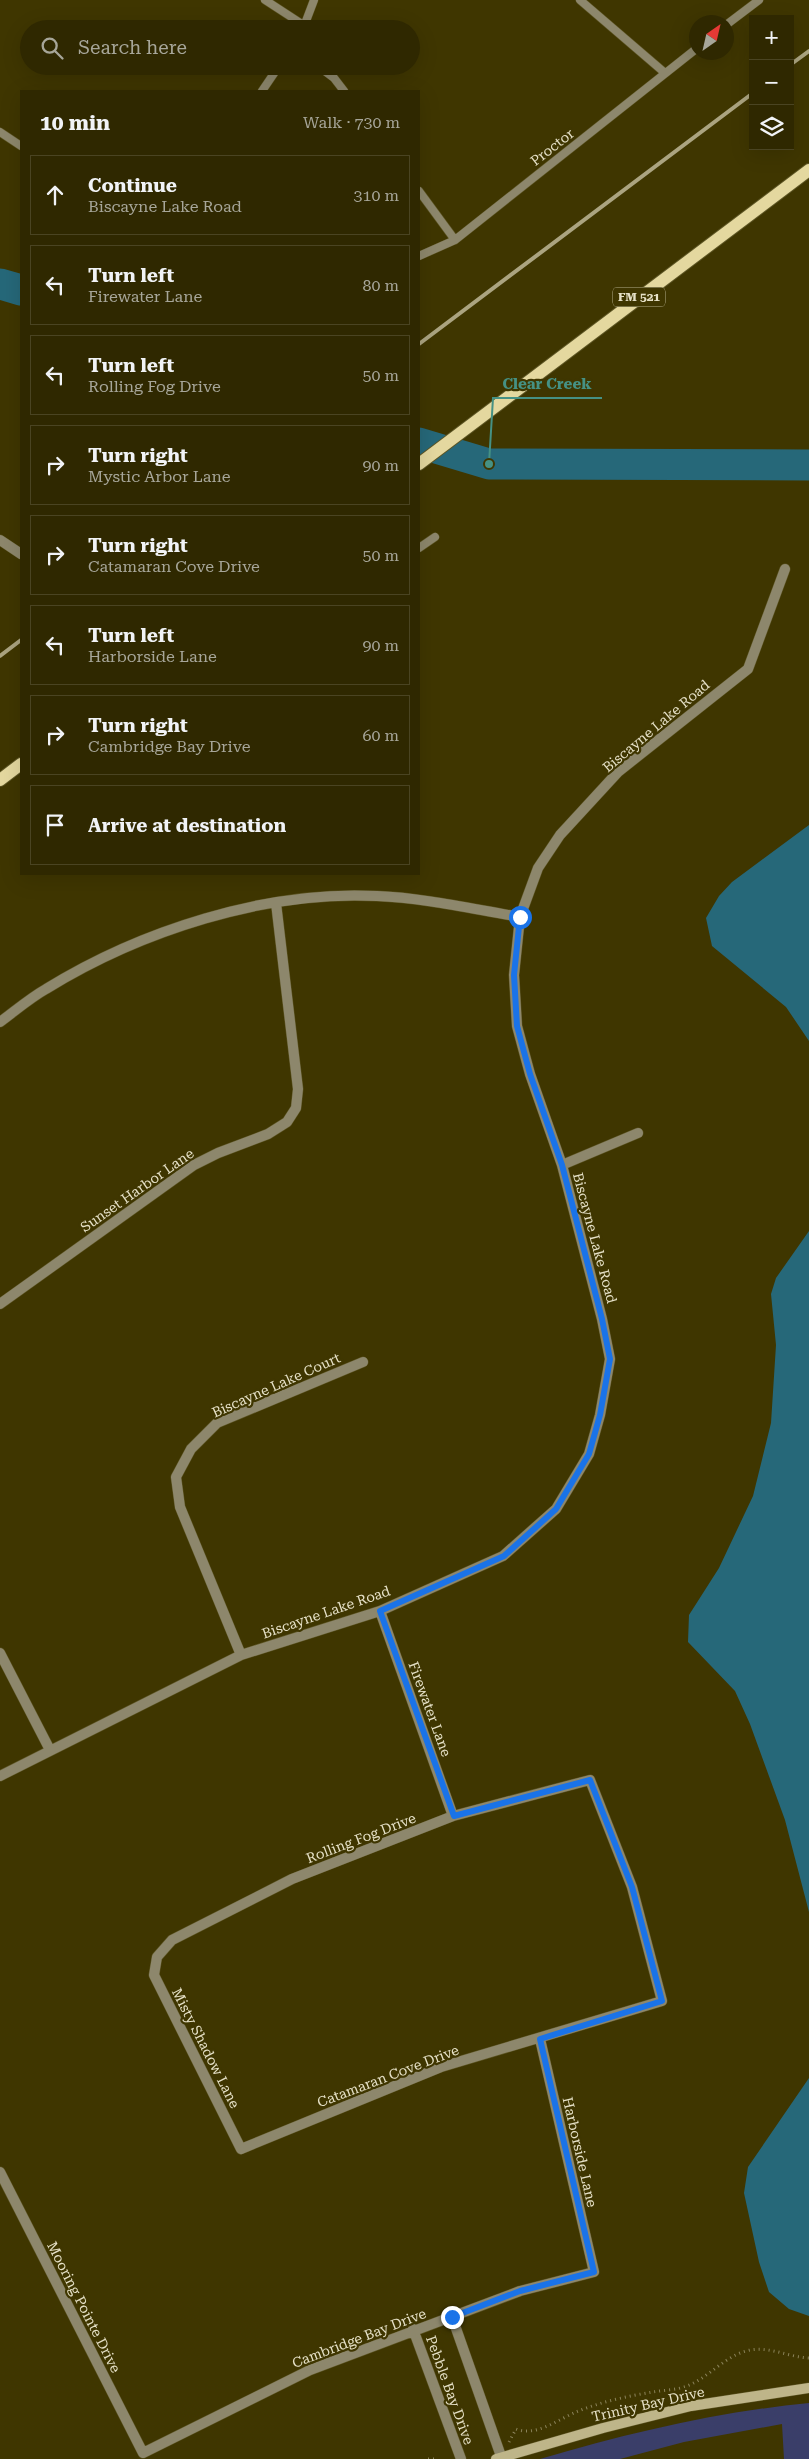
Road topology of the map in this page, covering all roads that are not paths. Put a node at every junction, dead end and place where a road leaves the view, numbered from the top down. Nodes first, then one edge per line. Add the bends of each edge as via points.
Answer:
1 (266, 0) edge
2 (314, 0) edge
3 (580, 0) edge
4 (759, 0) edge
5 (293, 20) edge
6 (307, 20) edge
7 (734, 20) edge
8 (689, 54) edge
9 (665, 73) junction
10 (273, 75) edge
11 (330, 75) edge
12 (263, 90) edge
13 (343, 90) edge
14 (0, 132) edge
15 (20, 145) edge
16 (809, 170) edge
17 (420, 192) edge
18 (455, 240) junction
19 (420, 256) edge
20 (420, 463) edge
21 (435, 537) dead end
22 (0, 540) edge
23 (420, 547) edge
24 (20, 553) edge
25 (785, 569) dead end
26 (20, 765) edge
27 (0, 780) edge
28 (276, 904) junction
29 (520, 917) junction
30 (0, 1022) edge
31 (638, 1133) dead end
32 (562, 1165) junction
33 (0, 1304) edge
34 (363, 1362) dead end
35 (380, 1611) junction
36 (0, 1653) edge
37 (241, 1655) junction
38 (50, 1750) junction
39 (0, 1776) edge
40 (454, 1816) junction
41 (157, 1957) joint
42 (662, 2001) joint
43 (540, 2039) junction
44 (241, 2149) joint
45 (0, 2172) edge
46 (594, 2272) joint
47 (452, 2317) junction
48 (413, 2330) junction
49 (809, 2388) edge
50 (142, 2453) joint
51 (500, 2458) edge
52 (461, 2459) edge

1 - 5 lane
2 - 6 lane
3 - 9 lane
4 - 7 lane
8 - 9 lane, Proctor
9 - 18 lane, Proctor
10 - 12 lane
11 - 13 lane
14 - 15 lane
16 - 20 main road, FM 521
17 - 18 lane
18 - 19 lane, Proctor
21 - 23 lane
22 - 24 street
25 - 29 street, Biscayne Lake Road via 748,669 618,772 560,835 538,868
26 - 27 main road
28 - 29 street via 331,897 376,896 417,899
28 - 30 street via 190,922 147,938 45,989
28 - 33 street, Sunset Harbor Lane via 298,1089 296,1108 288,1122 268,1134 194,1165
29 - 32 street, Biscayne Lake Road via 514,975 517,1026
31 - 32 street
32 - 35 street, Biscayne Lake Road via 610,1359 589,1454 556,1509 504,1556
34 - 37 street, Biscayne Lake Court via 217,1423 191,1449 176,1477 180,1507
35 - 37 street, Biscayne Lake Road
35 - 40 street, Firewater Lane
36 - 38 street
37 - 38 street, Biscayne Lake Road
38 - 39 street, Biscayne Lake Road
40 - 41 street, Rolling Fog Drive via 292,1880 172,1940
40 - 42 street, Rolling Fog Drive via 590,1780 632,1887
41 - 44 street, Misty Shadow Lane via 154,1975
42 - 43 street, Catamaran Cove Drive
43 - 44 street, Catamaran Cove Drive via 441,2067
43 - 46 street, Harborside Lane
45 - 50 street, Mooring Pointe Drive
46 - 47 street, Cambridge Bay Drive via 520,2291
47 - 48 street, Cambridge Bay Drive
47 - 51 street, Pebble Bay Drive
48 - 50 street, Cambridge Bay Drive via 310,2370
48 - 52 street, Pebble Bay Drive
49 - 51 street, Trinity Bay Drive via 692,2406

